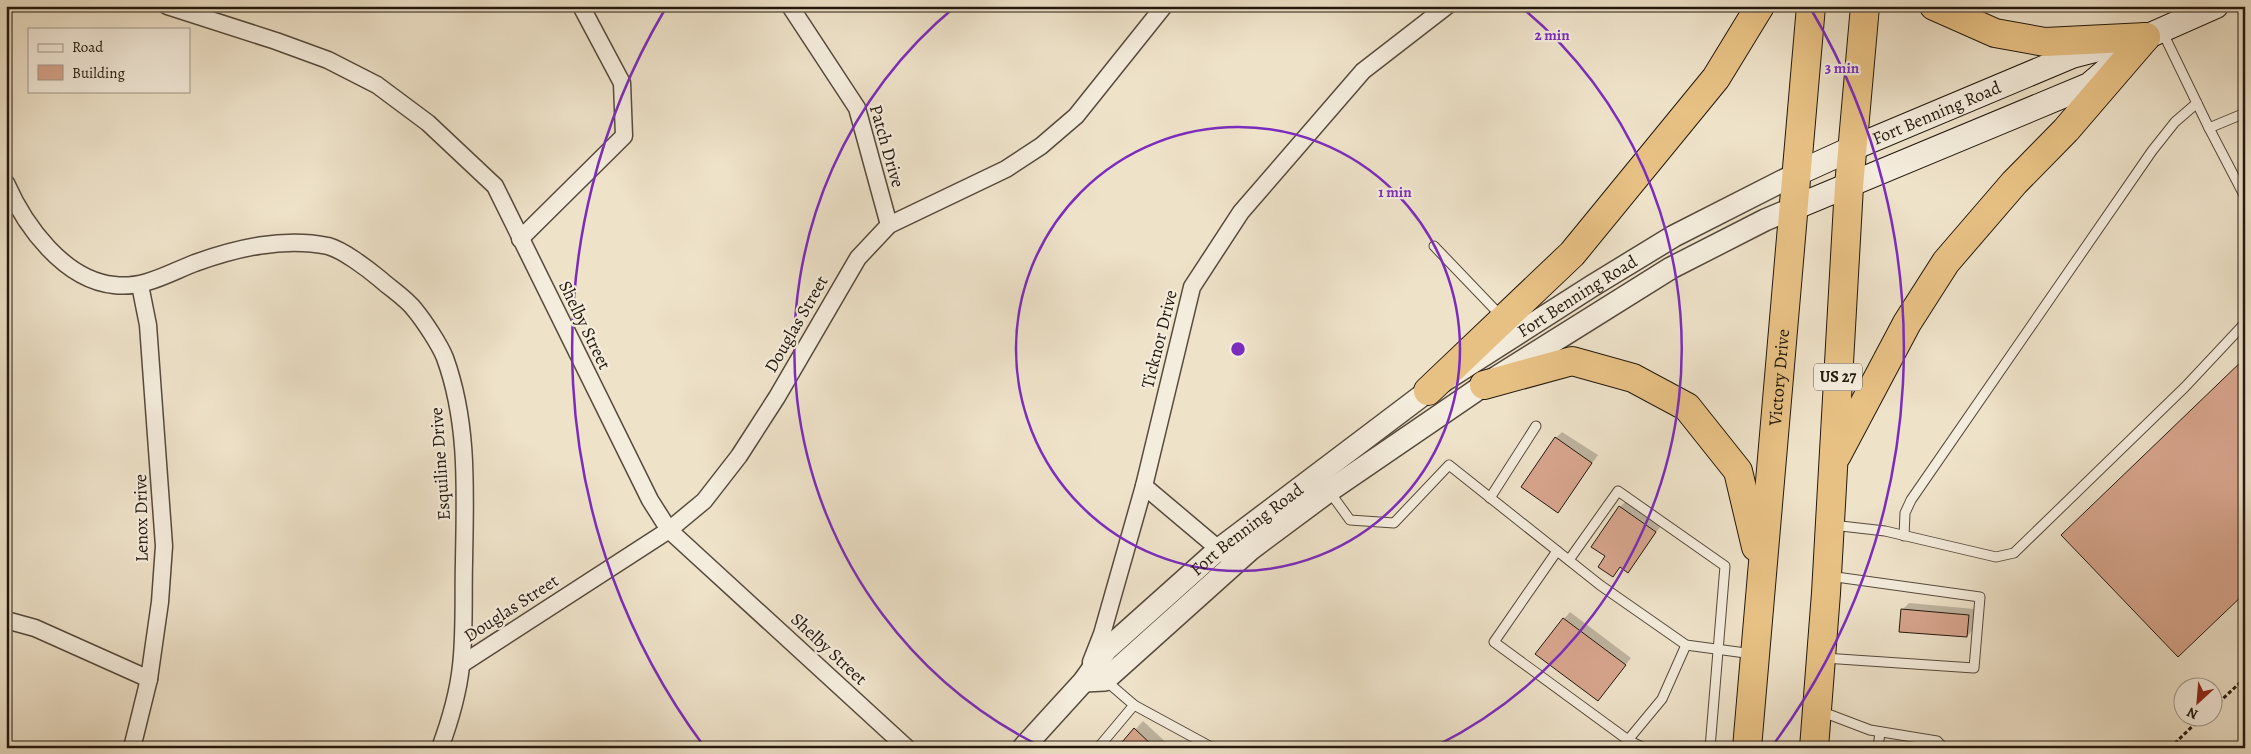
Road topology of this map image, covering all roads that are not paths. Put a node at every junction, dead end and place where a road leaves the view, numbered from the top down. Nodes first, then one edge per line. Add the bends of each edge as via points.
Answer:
1 (167, 6) edge
2 (581, 6) edge
3 (790, 6) edge
4 (1164, 6) edge
5 (1447, 6) edge
6 (1760, 6) edge
7 (1811, 6) edge
8 (1865, 6) edge
9 (1934, 6) edge
10 (2216, 6) edge
11 (2154, 33) junction
12 (2197, 103) junction
13 (2245, 113) edge
14 (2210, 128) junction
15 (1853, 148) junction
16 (1798, 173) junction
17 (7, 186) edge
18 (1849, 186) junction
19 (2245, 197) edge
20 (1796, 207) junction
21 (889, 226) junction
22 (520, 239) junction
23 (1434, 246) dead end
24 (140, 285) junction
25 (1504, 319) junction
26 (2245, 323) edge
27 (1484, 386) junction
28 (1428, 391) junction
29 (1536, 426) dead end
30 (1833, 463) junction
31 (1144, 486) junction
32 (1329, 491) junction
33 (1490, 498) junction
34 (1830, 524) junction
35 (669, 530) junction
36 (1904, 536) junction
37 (1219, 549) junction
38 (1557, 550) junction
39 (1570, 560) junction
40 (1235, 564) junction
41 (1761, 569) junction
42 (1827, 576) junction
43 (6, 620) edge
44 (1686, 645) junction
45 (1717, 649) junction
46 (1755, 654) junction
47 (1821, 658) junction
48 (462, 664) junction
49 (149, 679) junction
50 (1105, 680) junction
51 (1084, 681) junction
52 (1134, 705) junction
53 (1817, 710) junction
54 (1880, 732) junction
55 (1628, 740) junction
56 (132, 748) edge
57 (440, 748) edge
58 (907, 748) edge
59 (1023, 748) edge
60 (1098, 748) edge
61 (1213, 748) edge
62 (1644, 748) edge
63 (1710, 748) edge
64 (1747, 748) edge
65 (1814, 748) edge
66 (1878, 748) edge
67 (1944, 748) edge

1 - 22 street, Shelby Street via 276,40 328,60 377,85 428,123 495,186
2 - 22 street via 622,83 624,136
3 - 21 street, Patch Drive via 857,108
4 - 21 street, Douglas Street via 1076,116 1042,146 1006,170
5 - 31 street, Ticknor Drive via 1363,71 1241,212 1192,287
6 - 25 highway via 1716,78 1609,209 1572,254
7 - 16 highway, Victory Drive
8 - 15 highway, US 27
9 - 11 highway via 1995,34 2045,42
10 - 11 main road, Fort Benning Road
11 - 12 lane
11 - 15 main road, Fort Benning Road via 2072,56
11 - 18 main road, Fort Benning Road via 2088,85
11 - 30 highway via 2014,183 1946,262 1907,323
12 - 14 lane
12 - 36 lane via 2174,122 2152,152 1912,500 1905,513
13 - 14 lane
14 - 19 lane
15 - 16 main road, Fort Benning Road
15 - 18 highway, US 27
16 - 20 highway, Victory Drive
16 - 28 street, Fort Benning Road via 1674,236
17 - 24 street, Esquiline Drive via 36,234 69,266 88,277 113,285
18 - 20 main road, Fort Benning Road
18 - 30 highway, US 27
20 - 27 street, Fort Benning Road via 1671,268
20 - 41 highway, Victory Drive
21 - 35 street, Douglas Street via 858,258 777,397 738,456 704,501
22 - 35 street, Shelby Street via 650,500
23 - 25 lane
24 - 48 street, Esquiline Drive via 244,248 290,242 331,247 368,269 415,309 444,356 461,414 466,485
24 - 49 street, Lenox Drive via 148,325 164,546
25 - 28 highway
26 - 36 lane via 2185,387 2014,553 1996,557
27 - 32 street, Fort Benning Road
27 - 41 highway via 1572,361 1633,378 1686,407 1738,471
28 - 37 street, Fort Benning Road
29 - 33 lane
30 - 34 highway, US 27
31 - 37 street
31 - 51 street, Ticknor Drive via 1102,634
32 - 33 lane via 1350,520 1394,523 1450,465
32 - 40 street, Fort Benning Road
33 - 38 lane
34 - 36 lane
34 - 42 highway, US 27
35 - 48 street, Douglas Street
35 - 58 street, Shelby Street
37 - 40 street
37 - 51 street, Fort Benning Road via 1106,650
38 - 39 lane
38 - 55 lane via 1494,642
39 - 44 lane
39 - 45 lane via 1618,491 1725,566
40 - 50 street, Fort Benning Road
41 - 46 highway, Victory Drive
42 - 47 highway, US 27
42 - 47 lane via 1980,597 1974,668
43 - 49 street via 35,628
44 - 45 lane
44 - 55 lane via 1662,699
45 - 46 lane
45 - 63 lane
46 - 64 highway, Victory Drive
47 - 53 highway, US 27
48 - 57 street, Esquiline Drive via 456,699
49 - 56 street, Lenox Drive
50 - 51 street
50 - 52 lane
51 - 59 street, Fort Benning Road
52 - 60 lane
52 - 61 lane
53 - 54 lane
53 - 65 highway, US 27
54 - 66 lane
54 - 67 lane via 1937,741
55 - 62 lane

